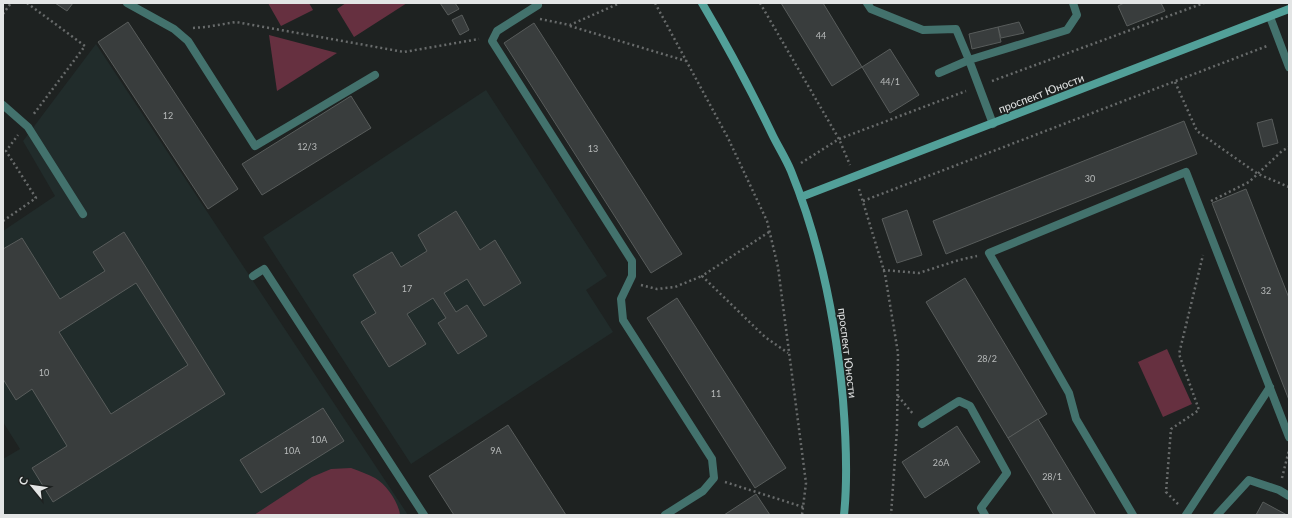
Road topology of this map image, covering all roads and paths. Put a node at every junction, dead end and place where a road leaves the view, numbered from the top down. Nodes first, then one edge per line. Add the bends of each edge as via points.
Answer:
1 (11, 3) edge
2 (27, 3) edge
3 (127, 3) edge
4 (537, 3) edge
5 (620, 3) edge
6 (656, 3) edge
7 (702, 3) edge
8 (760, 3) edge
9 (867, 3) edge
10 (1072, 3) edge
11 (1204, 3) edge
12 (1289, 9) edge
13 (3, 14) edge
14 (1270, 17) junction
15 (533, 18) dead end
16 (570, 26) junction
17 (174, 29) junction
18 (492, 41) junction
19 (1279, 42) junction
20 (969, 60) junction
21 (686, 61) junction
22 (1289, 67) edge
23 (939, 73) dead end
24 (375, 75) dead end
25 (1175, 82) junction
26 (986, 84) dead end
27 (971, 89) dead end
28 (3, 105) edge
29 (29, 120) dead end
30 (993, 124) junction
31 (20, 132) dead end
32 (839, 139) junction
33 (1289, 147) edge
34 (790, 170) junction
35 (1258, 174) junction
36 (855, 177) junction
37 (1289, 187) edge
38 (801, 198) junction
39 (862, 201) junction
40 (1200, 206) junction
41 (83, 214) dead end
42 (3, 222) edge
43 (769, 232) junction
44 (989, 253) junction
45 (1203, 254) dead end
46 (883, 270) junction
47 (253, 276) dead end
48 (702, 276) junction
49 (629, 282) junction
50 (788, 354) junction
51 (1270, 387) junction
52 (898, 396) junction
53 (922, 424) joint
54 (1289, 437) edge
55 (1289, 450) edge
56 (714, 478) junction
57 (1279, 490) junction
58 (1289, 496) edge
59 (803, 507) junction
60 (1186, 514) edge
61 (424, 515) edge
62 (665, 515) edge
63 (802, 515) edge
64 (844, 515) edge
65 (891, 515) edge
66 (985, 515) edge
67 (1133, 515) edge
68 (1218, 515) edge

1 - 13 path
2 - 29 path via 85,46
3 - 17 lane
4 - 18 lane via 538,5 497,30
5 - 16 path
6 - 21 path
7 - 34 main road, проспект Юности via 755,98
8 - 32 path
9 - 20 lane via 871,9 924,30 956,29
10 - 20 lane via 1077,15 1067,30
11 - 26 path
12 - 14 main road, проспект Юности
14 - 19 lane
14 - 30 main road, проспект Юности
15 - 16 path
16 - 21 path
17 - 18 path via 236,22 404,52 477,38
17 - 24 lane via 188,41 254,146
18 - 49 lane via 632,261 632,276
19 - 22 lane
19 - 25 path
20 - 23 lane
20 - 30 lane
21 - 43 path via 728,138 767,221
25 - 35 path via 1197,131
25 - 39 path
27 - 32 path
28 - 41 lane via 28,127
30 - 36 main road, проспект Юности
31 - 42 path via 6,151 36,198
32 - 34 path
32 - 36 path
33 - 35 path
34 - 38 main road, проспект Юности
35 - 37 path
35 - 40 path via 1249,182
36 - 38 main road, проспект Юности
36 - 39 path
38 - 64 main road, проспект Юности via 818,250 831,308 840,371 846,434
39 - 46 path
40 - 44 lane via 1186,172
40 - 51 lane
43 - 48 path
43 - 50 path via 778,267
44 - 46 path via 920,273
44 - 67 lane via 1070,393 1076,419
45 - 60 path via 1179,354 1199,410 1171,428 1166,492
46 - 52 path via 898,353
47 - 61 lane via 264,269
48 - 49 path via 674,287 657,289
48 - 50 path via 765,337
49 - 56 lane via 621,299 623,320 712,459
50 - 59 path via 806,483
51 - 54 lane
51 - 60 lane
52 - 53 path
52 - 65 path
53 - 66 lane via 959,401 970,406 1007,473 981,508
55 - 57 path
56 - 59 path
56 - 62 lane via 703,491
57 - 58 lane
57 - 68 lane via 1249,480
59 - 63 path

